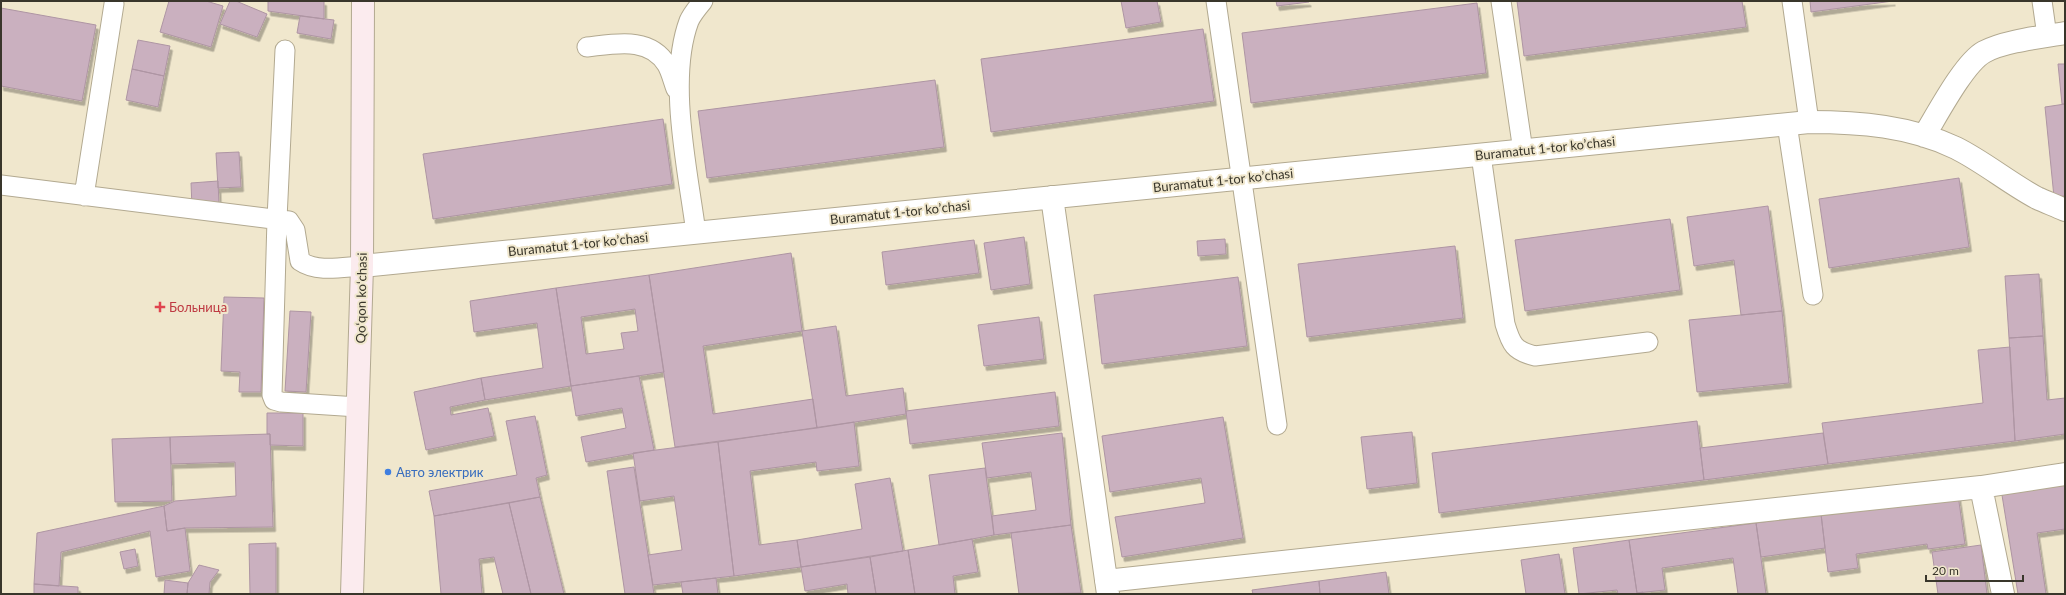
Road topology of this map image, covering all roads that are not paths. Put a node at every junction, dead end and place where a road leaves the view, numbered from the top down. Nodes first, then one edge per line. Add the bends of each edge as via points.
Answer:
1 (363, 1) edge
2 (702, 1) edge
3 (1216, 1) edge
4 (1501, 1) edge
5 (1792, 1) edge
6 (2042, 1) edge
7 (114, 4) dead end
8 (2056, 34) edge
9 (587, 47) dead end
10 (285, 50) dead end
11 (679, 100) junction
12 (1809, 122) junction
13 (1787, 124) junction
14 (1924, 136) junction
15 (1523, 151) junction
16 (1481, 155) junction
17 (1240, 179) junction
18 (1, 185) edge
19 (84, 196) junction
20 (1052, 197) junction
21 (2065, 210) edge
22 (277, 219) junction
23 (696, 233) junction
24 (362, 266) junction
25 (1813, 295) dead end
26 (1648, 342) dead end
27 (358, 408) junction
28 (1277, 425) dead end
29 (2065, 474) edge
30 (1981, 487) junction
31 (1107, 587) edge
32 (352, 594) edge
33 (2003, 594) edge

1 - 24 main road, Qoʻqon koʻchasi
2 - 11 lane via 690,20 681,52
3 - 17 lane
4 - 15 lane
5 - 12 lane
6 - 8 lane
7 - 19 lane
8 - 14 street via 2002,46 1984,52 1971,62
9 - 11 lane via 636,43 657,52 668,65
10 - 22 lane
11 - 23 lane
12 - 13 street, Buramatut 1-tor koʼchasi
12 - 14 street, Buramatut 1-tor koʼchasi via 1855,122 1887,126
13 - 15 street, Buramatut 1-tor koʼchasi
13 - 25 lane
14 - 21 street, Buramatut 1-tor koʼchasi via 1956,148 2038,198
15 - 16 street, Buramatut 1-tor koʼchasi
16 - 17 street, Buramatut 1-tor koʼchasi
16 - 26 lane via 1505,324 1516,349 1535,356
17 - 20 street, Buramatut 1-tor koʼchasi
17 - 28 lane
18 - 19 lane
19 - 22 lane
20 - 23 street, Buramatut 1-tor koʼchasi
20 - 31 street
22 - 24 lane via 289,221 295,230 300,261 306,265 318,268
22 - 27 lane via 271,389 274,400
23 - 24 street, Buramatut 1-tor koʼchasi
24 - 27 main road, Qoʻqon koʻchasi
27 - 32 main road, Qoʻqon koʻchasi
29 - 30 street
30 - 31 street
30 - 33 street

